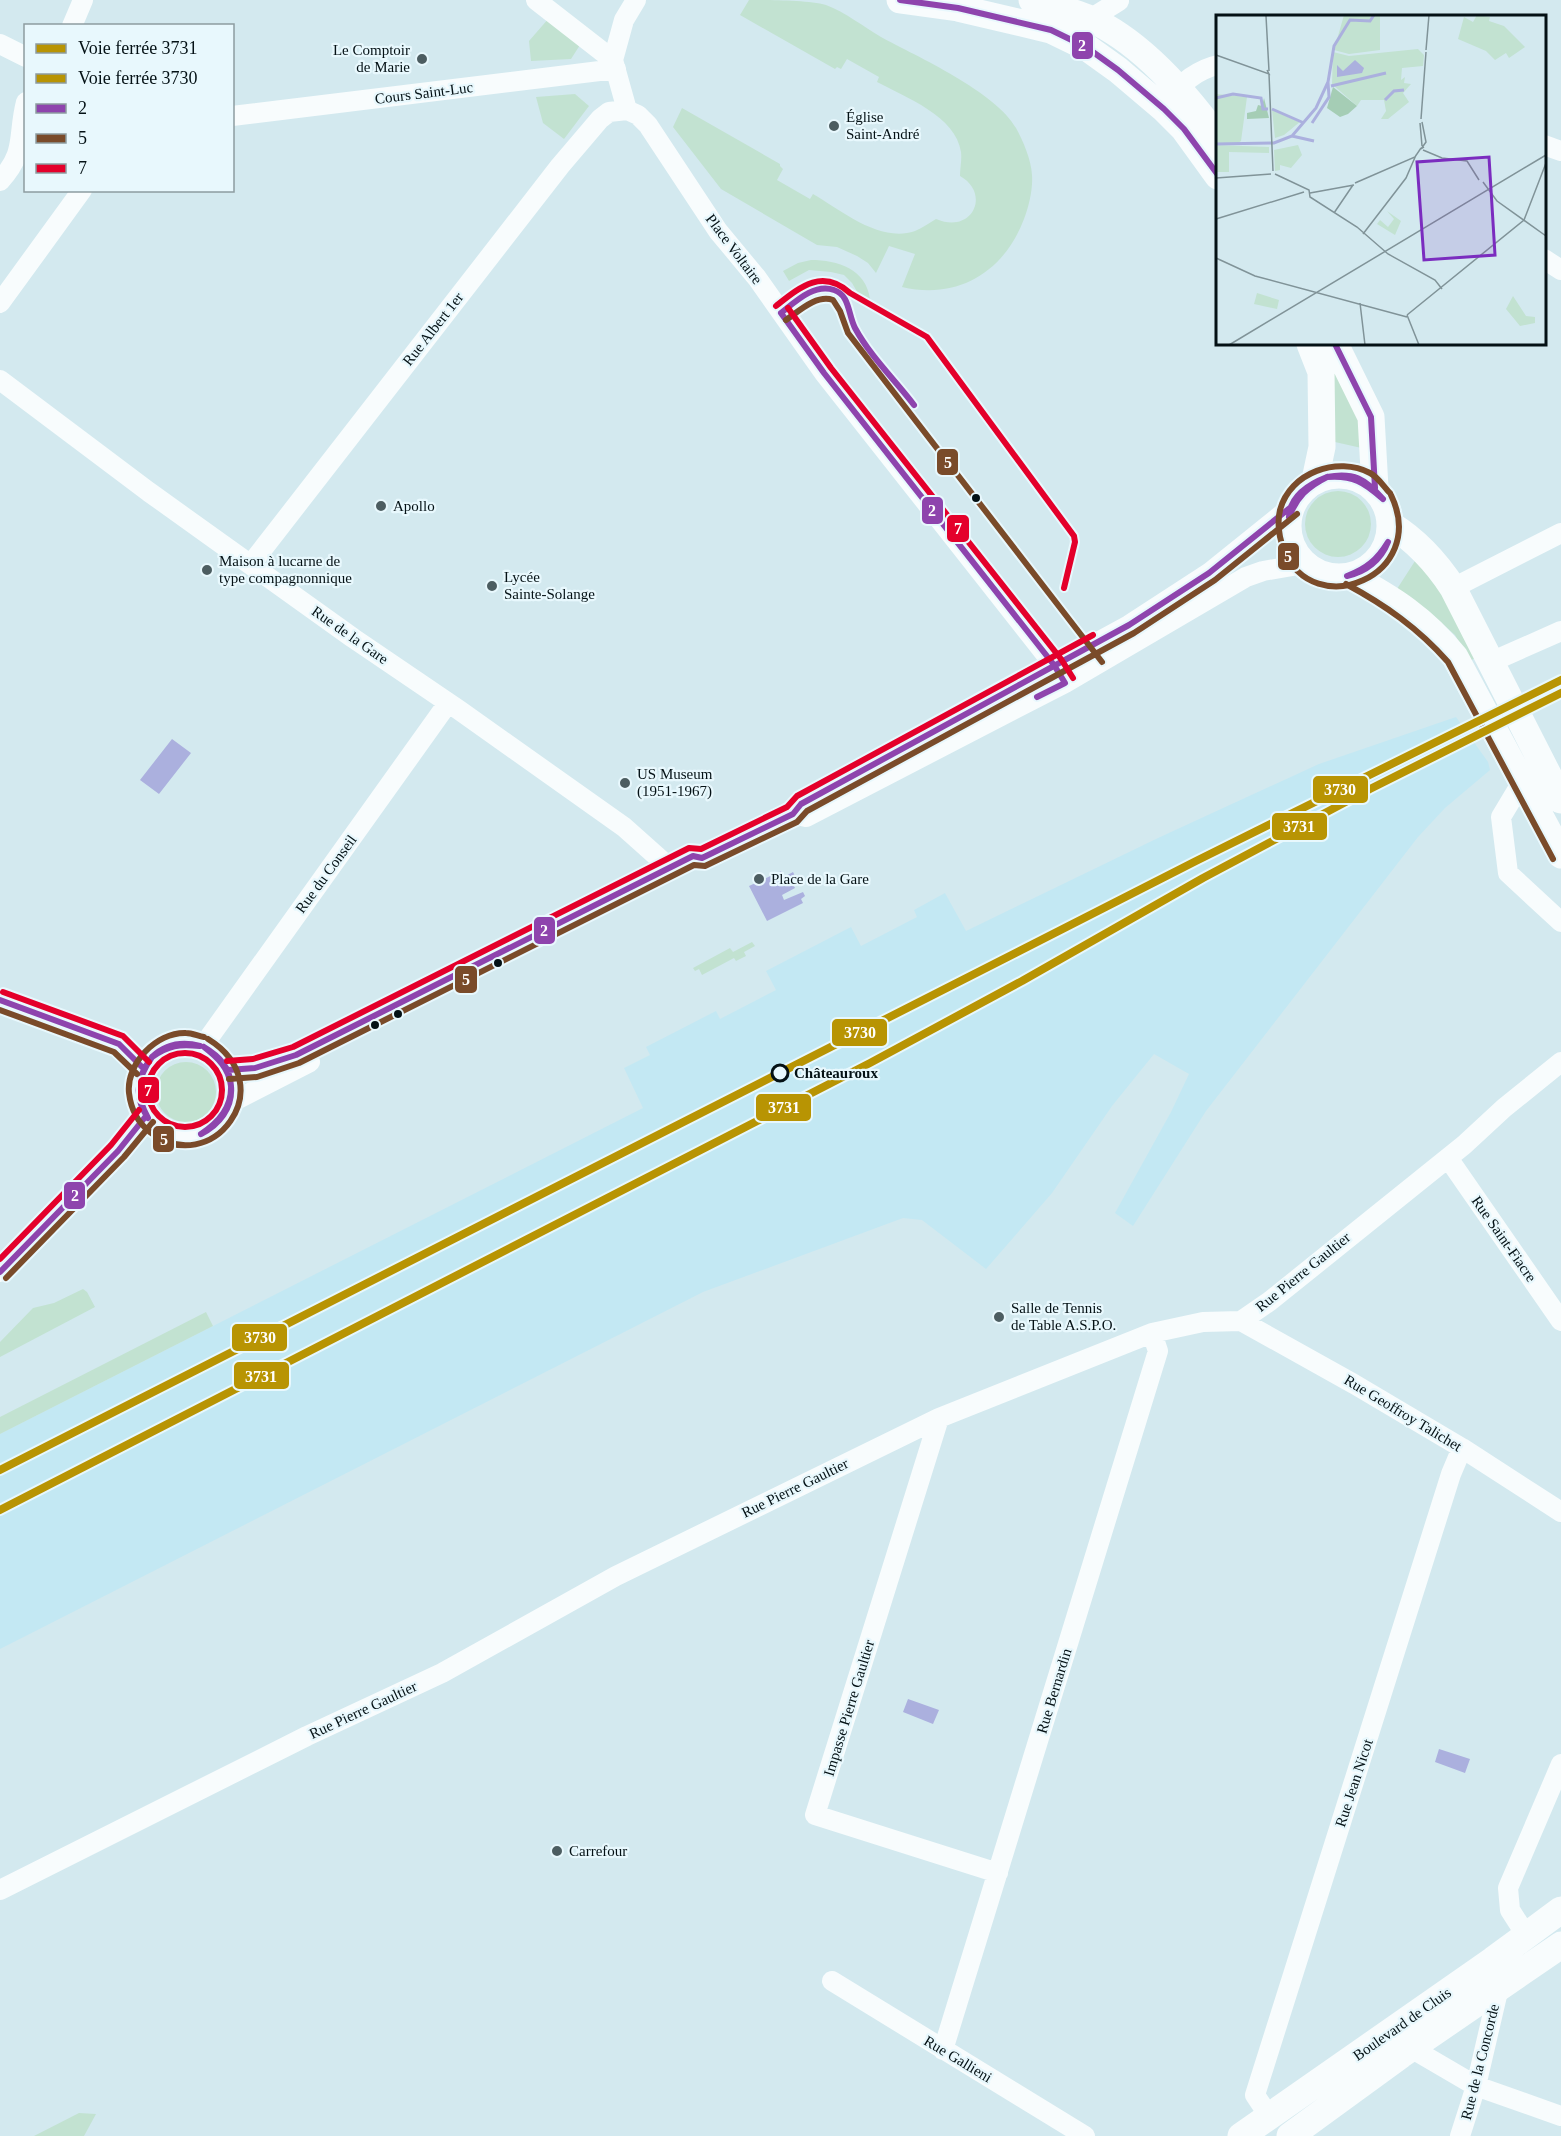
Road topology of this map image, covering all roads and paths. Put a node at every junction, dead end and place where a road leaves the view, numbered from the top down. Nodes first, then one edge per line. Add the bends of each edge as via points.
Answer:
1 (83, 0) edge
2 (536, 0) edge
3 (636, 0) edge
4 (900, 0) edge
5 (1032, 0) edge
6 (1120, 1) edge
7 (1090, 19) junction
8 (73, 24) edge
9 (1051, 30) junction
10 (1114, 33) junction
11 (0, 44) edge
12 (24, 56) edge
13 (614, 64) junction
14 (1216, 66) edge
15 (1171, 98) junction
16 (627, 110) junction
17 (234, 116) edge
18 (24, 118) edge
19 (1216, 135) edge
20 (1546, 145) edge
21 (1561, 151) edge
22 (1216, 173) edge
23 (0, 181) edge
24 (81, 192) edge
25 (1546, 260) edge
26 (1561, 270) edge
27 (0, 303) edge
28 (1310, 345) edge
29 (1335, 345) edge
30 (0, 380) edge
31 (1315, 480) junction
32 (1375, 488) junction
33 (1291, 507) junction
34 (1391, 525) junction
35 (1561, 533) edge
36 (251, 564) junction
37 (1304, 564) junction
38 (1350, 576) junction
39 (1453, 588) junction
40 (1561, 631) edge
41 (1491, 662) junction
42 (1054, 664) junction
43 (1065, 682) junction
44 (448, 703) junction
45 (1521, 782) junction
46 (1561, 800) edge
47 (794, 814) junction
48 (1561, 855) edge
49 (702, 858) junction
50 (670, 868) junction
51 (1561, 922) edge
52 (0, 1000) edge
53 (203, 1046) junction
54 (1561, 1062) edge
55 (143, 1068) junction
56 (228, 1070) junction
57 (230, 1103) junction
58 (146, 1116) junction
59 (1448, 1158) junction
60 (0, 1272) edge
61 (1241, 1321) junction
62 (1561, 1321) edge
63 (1152, 1333) junction
64 (939, 1418) junction
65 (1462, 1448) junction
66 (1561, 1512) edge
67 (1561, 1764) edge
68 (998, 1873) junction
69 (0, 1890) edge
70 (1561, 1910) edge
71 (1526, 1935) junction
72 (1561, 1945) edge
73 (832, 1981) dead end
74 (1499, 1987) junction
75 (1411, 2048) junction
76 (943, 2050) junction
77 (1476, 2086) junction
78 (1269, 2116) junction
79 (1561, 2116) edge
80 (1085, 2136) edge
81 (1241, 2136) edge
82 (1290, 2136) edge
83 (1460, 2136) edge

1 - 8 street
2 - 13 street
3 - 13 street via 624,20
4 - 9 main road via 958,8
5 - 7 main road
6 - 7 street
6 - 10 street
7 - 9 street
7 - 10 main road
9 - 15 main road
10 - 15 main road via 1149,59
11 - 12 street
13 - 16 street
13 - 17 street, Cours Saint-Luc
14 - 15 street
15 - 19 main road via 1194,105
15 - 22 main road via 1184,129
16 - 36 street, Rue Albert 1er via 609,112 600,119 560,166
16 - 42 street, Place Voltaire via 648,125 718,231 814,359
18 - 23 street via 16,160
20 - 21 street
24 - 27 street
25 - 26 street
28 - 31 main road via 1321,372 1322,447
29 - 32 main road via 1371,417
30 - 36 street, Rue de la Gare
31 - 32 main road via 1346,475
31 - 33 main road
32 - 34 main road via 1389,511
33 - 37 main road via 1289,538
33 - 42 street via 1209,573 1129,625
34 - 38 main road via 1380,558 1367,570
34 - 39 main road via 1431,558
35 - 39 street
36 - 44 street, Rue de la Gare
37 - 38 main road via 1318,573
37 - 43 street via 1246,577
38 - 45 main road via 1387,595 1444,644 1467,676
39 - 41 main road
40 - 41 street
41 - 46 main road
42 - 43 street, Place Voltaire
42 - 47 street via 801,804
43 - 47 street via 806,817
44 - 50 street, Rue de la Gare via 624,827
44 - 53 street, Rue du Conseil
45 - 48 main road
45 - 51 street via 1501,817 1508,873
47 - 49 street
49 - 50 street via 693,856
49 - 57 street via 692,870
50 - 56 street via 296,1055 255,1068
52 - 55 street via 119,1044
53 - 55 street via 170,1045
53 - 56 street via 218,1056
54 - 59 street, Rue Pierre Gaultier
55 - 58 street via 138,1092
56 - 57 street
57 - 58 street via 217,1124 194,1136 167,1133
58 - 60 street via 118,1151
59 - 61 street, Rue Pierre Gaultier
59 - 62 street, Rue Saint-Fiacre
61 - 63 street, Rue Pierre Gaultier via 1203,1322
61 - 65 street, Rue Geoffroy Talichet
63 - 64 street, Rue Pierre Gaultier
63 - 68 street, Rue Bernardin via 1158,1351
64 - 68 street, Impasse Pierre Gaultier via 815,1815
64 - 69 street, Rue Pierre Gaultier via 616,1576 441,1673
65 - 66 street, Rue Geoffroy Talichet
65 - 78 street, Rue Jean Nicot via 1255,2095
67 - 71 street via 1508,1888 1510,1910
68 - 76 street, Rue Bernardin
70 - 71 main road, Boulevard de Cluis
71 - 78 main road, Boulevard de Cluis
72 - 74 main road, Boulevard de Cluis
73 - 76 street, Rue Gallieni
74 - 75 main road, Boulevard de Cluis
74 - 77 street, Rue de la Concorde
75 - 77 street
75 - 82 main road, Boulevard de Cluis
76 - 80 street, Rue Gallieni
77 - 79 street
77 - 83 street, Rue de la Concorde
78 - 81 main road, Boulevard de Cluis

